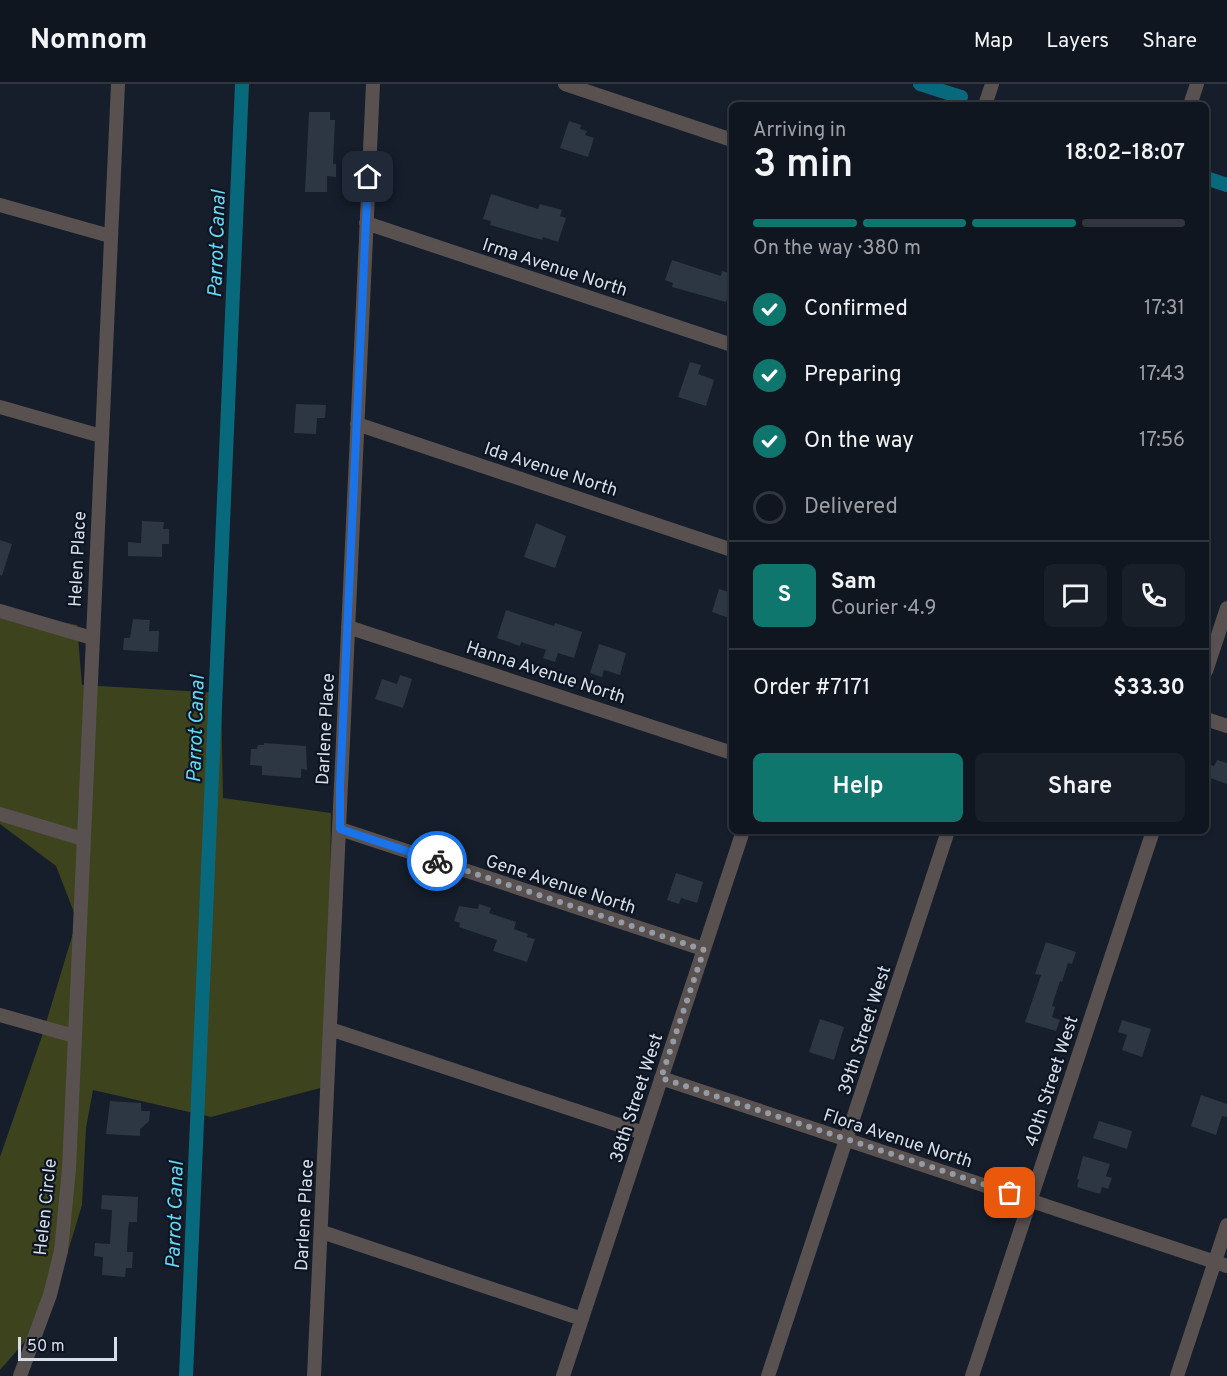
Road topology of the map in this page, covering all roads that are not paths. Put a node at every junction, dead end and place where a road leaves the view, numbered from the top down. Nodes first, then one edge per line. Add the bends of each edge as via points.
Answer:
1 (118, 84) edge
2 (373, 84) edge
3 (565, 84) edge
4 (992, 84) edge
5 (1197, 84) edge
6 (986, 102) edge
7 (1191, 102) edge
8 (729, 139) edge
9 (0, 205) edge
10 (366, 223) junction
11 (110, 236) junction
12 (729, 344) edge
13 (0, 407) edge
14 (357, 424) junction
15 (101, 436) junction
16 (729, 549) edge
17 (1227, 608) edge
18 (0, 611) edge
19 (348, 627) junction
20 (92, 638) junction
21 (1209, 662) edge
22 (1209, 720) edge
23 (1227, 726) edge
24 (729, 752) edge
25 (0, 814) edge
26 (340, 829) junction
27 (742, 834) edge
28 (947, 834) edge
29 (1152, 834) edge
30 (83, 838) junction
31 (704, 950) junction
32 (0, 1015) edge
33 (330, 1029) junction
34 (74, 1036) junction
35 (661, 1078) junction
36 (643, 1133) junction
37 (847, 1140) junction
38 (1030, 1200) junction
39 (1227, 1225) edge
40 (322, 1232) junction
41 (1221, 1264) edge
42 (582, 1319) junction
43 (20, 1376) edge
44 (314, 1376) edge
45 (563, 1376) edge
46 (768, 1376) edge
47 (972, 1376) edge
48 (1177, 1376) edge

1 - 11 street, Helen Place
2 - 10 street, Darlene Place
3 - 8 street
4 - 6 street
5 - 7 street
9 - 11 street
10 - 12 street, Irma Avenue North
10 - 14 street, Darlene Place
11 - 15 street, Helen Place
13 - 15 street
14 - 16 street, Ida Avenue North
14 - 19 street, Darlene Place
15 - 20 street, Helen Place
17 - 21 street
18 - 20 street
19 - 24 street, Hanna Avenue North
19 - 26 street, Darlene Place
20 - 30 street, Helen Place
22 - 23 street
25 - 30 street
26 - 31 street, Gene Avenue North
26 - 33 street, Darlene Place
27 - 31 street, 38th Street West
28 - 37 street, 39th Street West
29 - 38 street, 40th Street West
30 - 34 street, Helen Place
31 - 35 street, 38th Street West
32 - 34 street
33 - 36 street
33 - 40 street, Darlene Place
34 - 43 street, Helen Circle via 69,1169 61,1251 47,1306
35 - 36 street, 38th Street West
35 - 37 street, Flora Avenue North
36 - 42 street, 38th Street West
37 - 38 street, Flora Avenue North
37 - 46 street, 39th Street West
38 - 41 street, Flora Avenue North
38 - 47 street, 40th Street West
39 - 41 street
40 - 42 street
40 - 44 street, Darlene Place
41 - 48 street
42 - 45 street, 38th Street West

